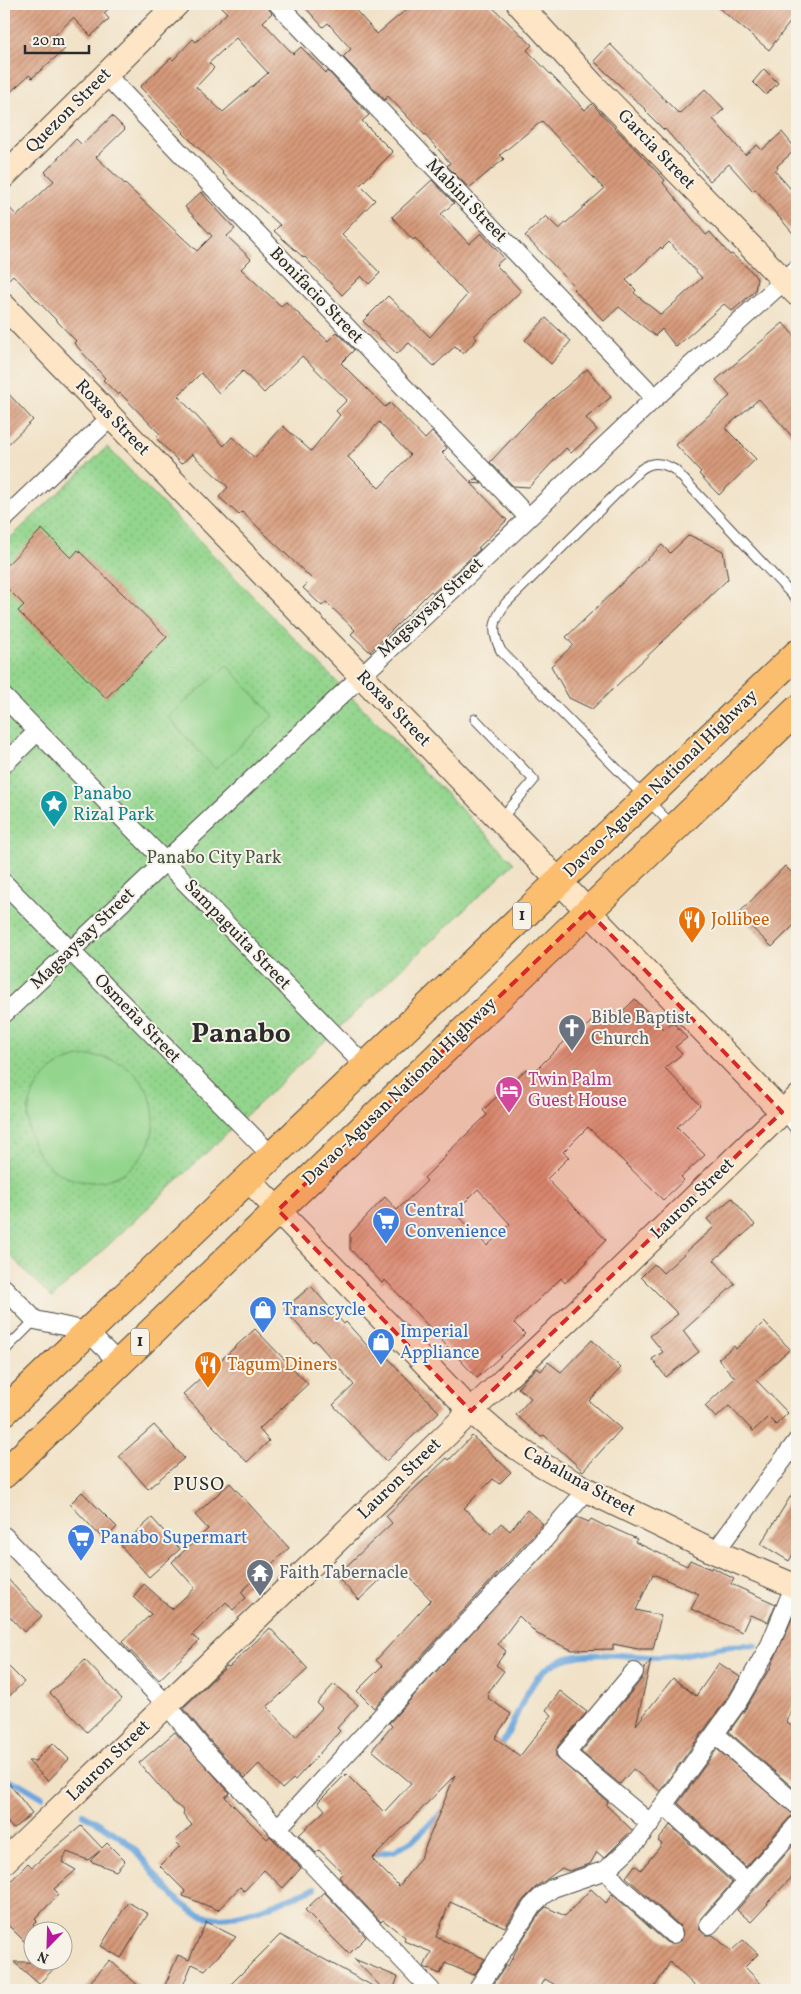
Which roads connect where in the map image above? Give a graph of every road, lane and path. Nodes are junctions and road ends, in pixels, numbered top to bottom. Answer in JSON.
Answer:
{"nodes":[{"id":1,"x":177,"y":4,"type":"edge"},
{"id":2,"x":278,"y":4,"type":"edge"},
{"id":3,"x":519,"y":4,"type":"edge"},
{"id":4,"x":105,"y":74,"type":"junction"},
{"id":5,"x":4,"y":176,"type":"edge"},
{"id":6,"x":793,"y":281,"type":"edge"},
{"id":7,"x":4,"y":306,"type":"edge"},
{"id":8,"x":655,"y":398,"type":"junction"},
{"id":9,"x":111,"y":417,"type":"junction"},
{"id":10,"x":528,"y":517,"type":"junction"},
{"id":11,"x":4,"y":519,"type":"edge"},
{"id":12,"x":797,"y":600,"type":"edge"},
{"id":13,"x":797,"y":654,"type":"edge"},
{"id":14,"x":360,"y":675,"type":"junction"},
{"id":15,"x":4,"y":697,"type":"edge"},
{"id":16,"x":797,"y":710,"type":"edge"},
{"id":17,"x":475,"y":719,"type":"dead end"},
{"id":18,"x":38,"y":732,"type":"junction"},
{"id":19,"x":4,"y":764,"type":"edge"},
{"id":20,"x":646,"y":800,"type":"junction"},
{"id":21,"x":500,"y":820,"type":"junction"},
{"id":22,"x":675,"y":828,"type":"junction"},
{"id":23,"x":164,"y":861,"type":"junction"},
{"id":24,"x":559,"y":881,"type":"junction"},
{"id":25,"x":4,"y":883,"type":"edge"},
{"id":26,"x":588,"y":911,"type":"junction"},
{"id":27,"x":70,"y":951,"type":"junction"},
{"id":28,"x":4,"y":1014,"type":"edge"},
{"id":29,"x":365,"y":1066,"type":"junction"},
{"id":30,"x":395,"y":1097,"type":"junction"},
{"id":31,"x":789,"y":1105,"type":"edge"},
{"id":32,"x":797,"y":1132,"type":"edge"},
{"id":33,"x":271,"y":1155,"type":"junction"},
{"id":34,"x":247,"y":1178,"type":"junction"},
{"id":35,"x":278,"y":1210,"type":"junction"},
{"id":36,"x":4,"y":1288,"type":"edge"},
{"id":37,"x":36,"y":1320,"type":"junction"},
{"id":38,"x":88,"y":1331,"type":"junction"},
{"id":39,"x":4,"y":1351,"type":"edge"},
{"id":40,"x":119,"y":1362,"type":"junction"},
{"id":41,"x":471,"y":1411,"type":"junction"},
{"id":42,"x":4,"y":1412,"type":"edge"},
{"id":43,"x":797,"y":1441,"type":"edge"},
{"id":44,"x":4,"y":1474,"type":"edge"},
{"id":45,"x":587,"y":1490,"type":"junction"},
{"id":46,"x":4,"y":1536,"type":"edge"},
{"id":47,"x":715,"y":1552,"type":"junction"},
{"id":48,"x":796,"y":1587,"type":"edge"},
{"id":49,"x":634,"y":1672,"type":"dead end"},
{"id":50,"x":167,"y":1704,"type":"junction"},
{"id":51,"x":715,"y":1734,"type":"junction"},
{"id":52,"x":664,"y":1805,"type":"junction"},
{"id":53,"x":797,"y":1805,"type":"edge"},
{"id":54,"x":650,"y":1824,"type":"junction"},
{"id":55,"x":797,"y":1825,"type":"edge"},
{"id":56,"x":277,"y":1829,"type":"junction"},
{"id":57,"x":4,"y":1862,"type":"edge"},
{"id":58,"x":606,"y":1870,"type":"junction"},
{"id":59,"x":747,"y":1882,"type":"junction"},
{"id":60,"x":709,"y":1924,"type":"dead end"},
{"id":61,"x":673,"y":1934,"type":"dead end"},
{"id":62,"x":431,"y":1990,"type":"edge"},
{"id":63,"x":477,"y":1990,"type":"edge"}],
"edges":[{"from":1,"to":4,"type":"street","name":"Quezon Street"},
{"from":2,"to":8,"type":"street","name":"Mabini Street"},
{"from":3,"to":6,"type":"street","name":"Garcia Street"},
{"from":4,"to":5,"type":"street","name":"Quezon Street"},
{"from":4,"to":10,"type":"street","name":"Bonifacio Street"},
{"from":6,"to":8,"type":"street","name":"Magsaysay Street"},
{"from":7,"to":9,"type":"street","name":"Roxas Street"},
{"from":8,"to":10,"type":"street","name":"Magsaysay Street"},
{"from":9,"to":11,"type":"street"},
{"from":9,"to":14,"type":"street","name":"Roxas Street"},
{"from":10,"to":14,"type":"street","name":"Magsaysay Street"},
{"from":12,"to":20,"type":"lane"},
{"from":13,"to":20,"type":"highway","name":"Davao-Agusan National Highway","number":"1"},
{"from":14,"to":21,"type":"street","name":"Roxas Street"},
{"from":14,"to":23,"type":"street","name":"Magsaysay Street"},
{"from":15,"to":18,"type":"street","name":"Sampaguita Street"},
{"from":16,"to":22,"type":"highway","name":"Davao-Agusan National Highway","number":"1"},
{"from":17,"to":21,"type":"lane"},
{"from":18,"to":19,"type":"street"},
{"from":18,"to":23,"type":"street","name":"Sampaguita Street"},
{"from":20,"to":22,"type":"lane"},
{"from":20,"to":24,"type":"highway","name":"Davao-Agusan National Highway","number":"1"},
{"from":21,"to":24,"type":"street","name":"Roxas Street"},
{"from":22,"to":26,"type":"highway","name":"Davao-Agusan National Highway","number":"1"},
{"from":23,"to":27,"type":"street","name":"Magsaysay Street"},
{"from":23,"to":29,"type":"street","name":"Sampaguita Street"},
{"from":24,"to":26,"type":"street","name":"Roxas Street"},
{"from":24,"to":29,"type":"highway","name":"Davao-Agusan National Highway","number":"1"},
{"from":25,"to":27,"type":"street","name":"Osmeña Street"},
{"from":26,"to":30,"type":"highway","name":"Davao-Agusan National Highway","number":"1"},
{"from":26,"to":31,"type":"street","name":"Roxas Street"},
{"from":27,"to":28,"type":"street","name":"Magsaysay Street"},
{"from":27,"to":33,"type":"street","name":"Osmeña Street"},
{"from":29,"to":30,"type":"highway"},
{"from":29,"to":33,"type":"highway","name":"Davao-Agusan National Highway","number":"1"},
{"from":30,"to":35,"type":"highway","name":"Davao-Agusan National Highway","number":"1"},
{"from":31,"to":32,"type":"lane"},
{"from":31,"to":41,"type":"street","name":"Lauron Street"},
{"from":33,"to":34,"type":"highway","name":"Davao-Agusan National Highway","number":"1"},
{"from":34,"to":35,"type":"street","name":"Cabaluna Street"},
{"from":34,"to":38,"type":"highway","name":"Davao-Agusan National Highway","number":"1"},
{"from":35,"to":40,"type":"highway","name":"Davao-Agusan National Highway","number":"1"},
{"from":35,"to":41,"type":"street","name":"Cabaluna Street"},
{"from":36,"to":37,"type":"street"},
{"from":37,"to":38,"type":"street"},
{"from":37,"to":39,"type":"lane"},
{"from":38,"to":40,"type":"street"},
{"from":38,"to":42,"type":"highway","name":"Davao-Agusan National Highway","number":"1"},
{"from":40,"to":44,"type":"highway","name":"Davao-Agusan National Highway","number":"1"},
{"from":41,"to":45,"type":"street","name":"Cabaluna Street"},
{"from":41,"to":50,"type":"street","name":"Lauron Street"},
{"from":43,"to":47,"type":"street"},
{"from":45,"to":47,"type":"street","name":"Cabaluna Street"},
{"from":45,"to":56,"type":"street"},
{"from":46,"to":50,"type":"street"},
{"from":47,"to":48,"type":"street","name":"Cabaluna Street"},
{"from":48,"to":51,"type":"street"},
{"from":49,"to":54,"type":"street"},
{"from":50,"to":56,"type":"street"},
{"from":50,"to":57,"type":"street","name":"Lauron Street"},
{"from":51,"to":52,"type":"street"},
{"from":51,"to":53,"type":"street"},
{"from":52,"to":54,"type":"street"},
{"from":52,"to":59,"type":"street"},
{"from":54,"to":58,"type":"street"},
{"from":55,"to":59,"type":"street"},
{"from":56,"to":62,"type":"street"},
{"from":58,"to":61,"type":"street"},
{"from":58,"to":63,"type":"street"},
{"from":59,"to":60,"type":"street"}]}
